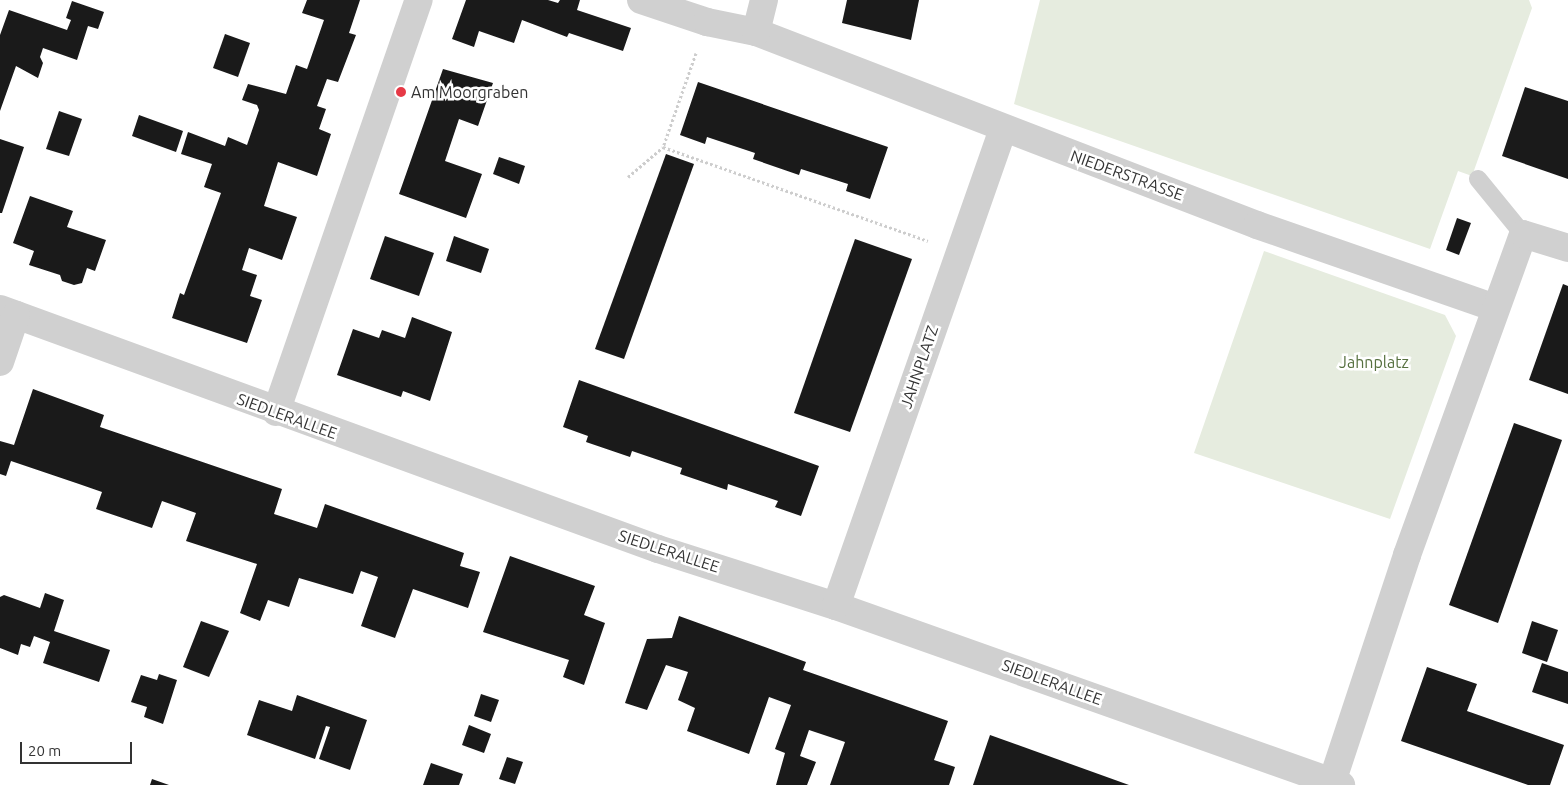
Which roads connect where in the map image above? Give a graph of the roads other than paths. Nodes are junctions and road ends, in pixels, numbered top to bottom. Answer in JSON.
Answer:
{"nodes":[{"id":1,"x":419,"y":0,"type":"edge"},
{"id":2,"x":641,"y":0,"type":"edge"},
{"id":3,"x":764,"y":0,"type":"edge"},
{"id":4,"x":756,"y":32,"type":"junction"},
{"id":5,"x":1002,"y":129,"type":"junction"},
{"id":6,"x":1478,"y":179,"type":"dead end"},
{"id":7,"x":1523,"y":234,"type":"junction"},
{"id":8,"x":1568,"y":248,"type":"edge"},
{"id":9,"x":1495,"y":308,"type":"junction"},
{"id":10,"x":8,"y":312,"type":"edge"},
{"id":11,"x":0,"y":362,"type":"edge"},
{"id":12,"x":276,"y":412,"type":"junction"},
{"id":13,"x":836,"y":606,"type":"junction"},
{"id":14,"x":1336,"y":783,"type":"edge"}],
"edges":[{"from":1,"to":12,"type":"street"},
{"from":2,"to":4,"type":"street","name":"NIEDERSTRASSE"},
{"from":3,"to":4,"type":"street"},
{"from":4,"to":5,"type":"street","name":"NIEDERSTRASSE"},
{"from":5,"to":9,"type":"street","name":"NIEDERSTRASSE"},
{"from":5,"to":13,"type":"street","name":"JAHNPLATZ"},
{"from":6,"to":7,"type":"lane"},
{"from":7,"to":8,"type":"street"},
{"from":7,"to":9,"type":"street"},
{"from":9,"to":14,"type":"street"},
{"from":10,"to":11,"type":"street"},
{"from":10,"to":12,"type":"street","name":"SIEDLERALLEE"},
{"from":12,"to":13,"type":"street","name":"SIEDLERALLEE"},
{"from":13,"to":14,"type":"street","name":"SIEDLERALLEE"}]}
